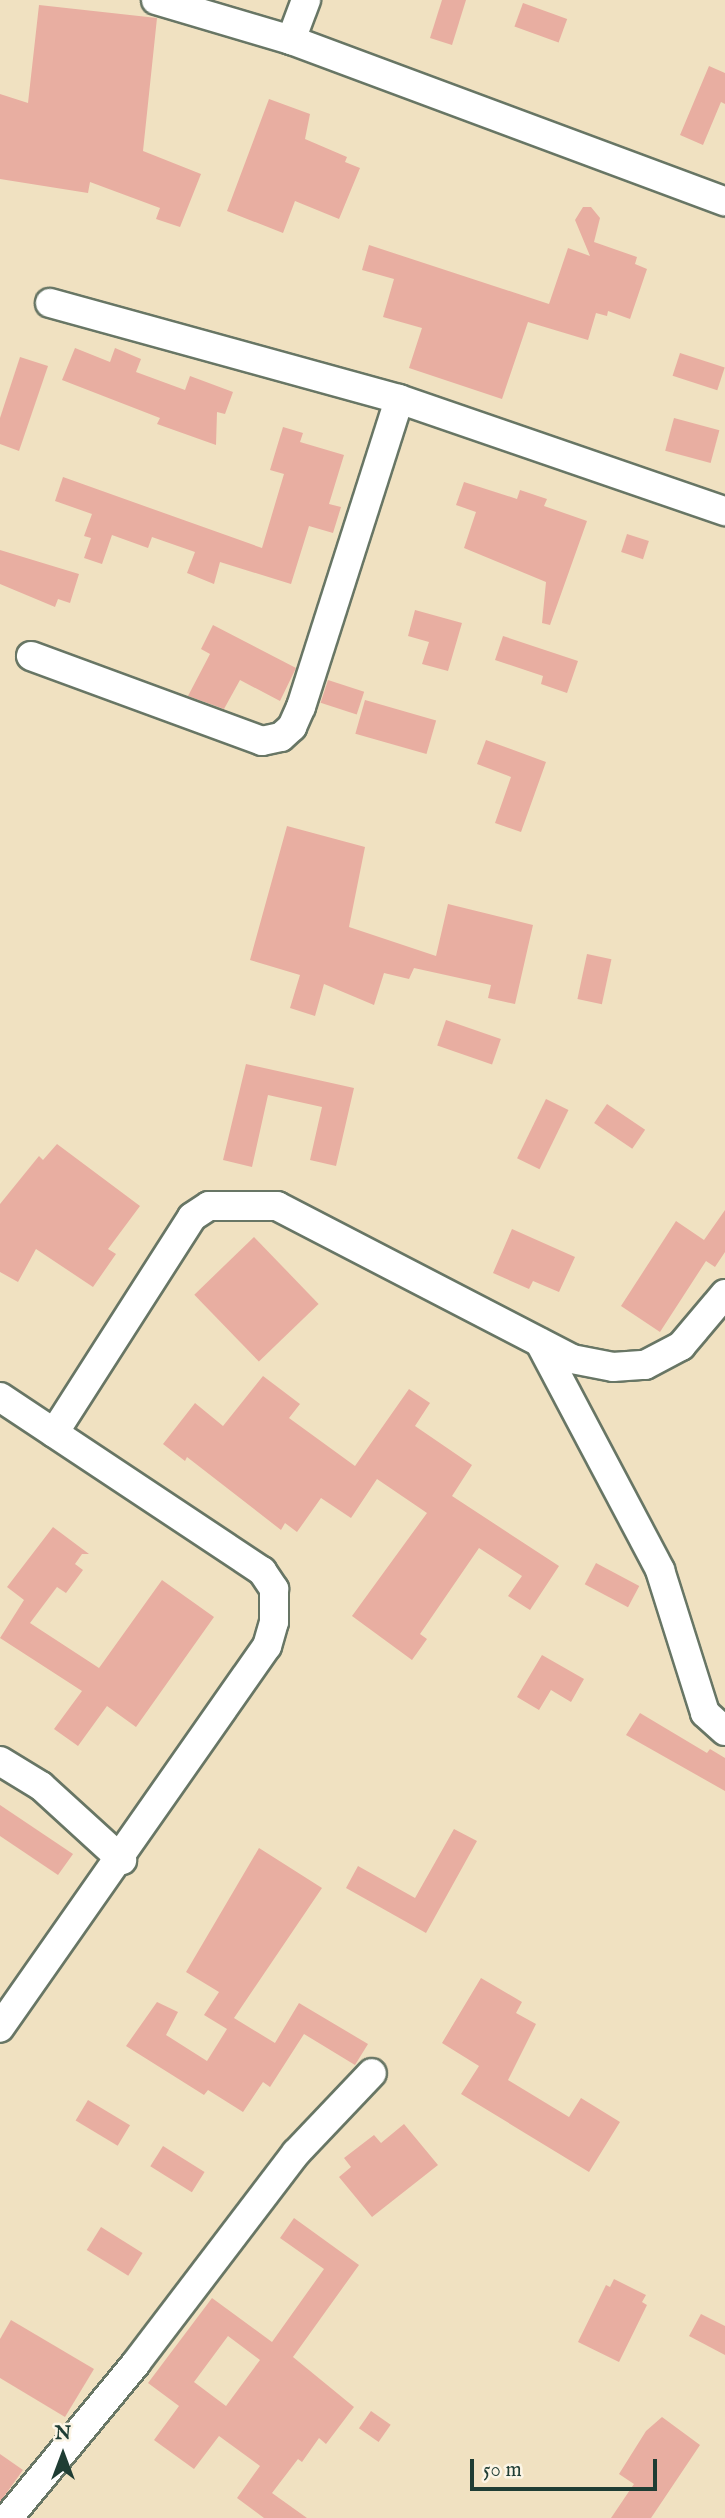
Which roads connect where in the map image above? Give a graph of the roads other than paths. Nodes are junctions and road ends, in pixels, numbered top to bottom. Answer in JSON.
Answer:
{"nodes":[{"id":1,"x":156,"y":0,"type":"edge"},
{"id":2,"x":306,"y":0,"type":"edge"},
{"id":3,"x":291,"y":40,"type":"junction"},
{"id":4,"x":725,"y":201,"type":"edge"},
{"id":5,"x":50,"y":303,"type":"dead end"},
{"id":6,"x":399,"y":399,"type":"junction"},
{"id":7,"x":725,"y":511,"type":"edge"},
{"id":8,"x":32,"y":656,"type":"dead end"},
{"id":9,"x":725,"y":1294,"type":"edge"},
{"id":10,"x":540,"y":1343,"type":"junction"},
{"id":11,"x":0,"y":1397,"type":"edge"},
{"id":12,"x":54,"y":1433,"type":"junction"},
{"id":13,"x":725,"y":1731,"type":"edge"},
{"id":14,"x":0,"y":1761,"type":"edge"},
{"id":15,"x":122,"y":1860,"type":"junction"},
{"id":16,"x":0,"y":2028,"type":"edge"},
{"id":17,"x":372,"y":2073,"type":"dead end"},
{"id":18,"x":8,"y":2518,"type":"edge"}],
"edges":[{"from":1,"to":3,"type":"street"},
{"from":2,"to":3,"type":"street"},
{"from":3,"to":4,"type":"street"},
{"from":5,"to":6,"type":"street"},
{"from":6,"to":7,"type":"street"},
{"from":6,"to":8,"type":"street"},
{"from":9,"to":10,"type":"street"},
{"from":10,"to":12,"type":"street"},
{"from":10,"to":13,"type":"street"},
{"from":11,"to":12,"type":"street"},
{"from":12,"to":15,"type":"street"},
{"from":14,"to":15,"type":"street"},
{"from":15,"to":16,"type":"street"},
{"from":17,"to":18,"type":"street"}]}
